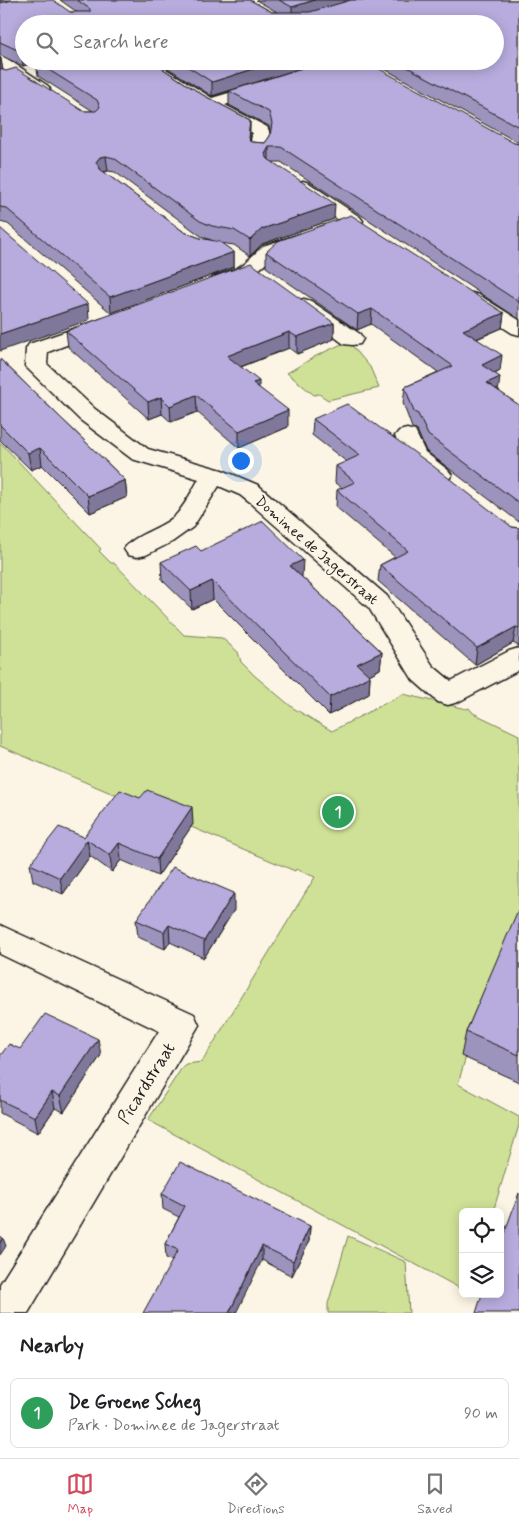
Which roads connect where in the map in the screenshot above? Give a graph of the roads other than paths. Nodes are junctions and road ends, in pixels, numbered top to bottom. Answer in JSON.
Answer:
{"nodes":[{"id":1,"x":0,"y":61,"type":"edge"},
{"id":2,"x":35,"y":70,"type":"edge"},
{"id":3,"x":156,"y":70,"type":"edge"},
{"id":4,"x":19,"y":75,"type":"junction"},
{"id":5,"x":0,"y":80,"type":"edge"},
{"id":6,"x":283,"y":81,"type":"edge"},
{"id":7,"x":59,"y":100,"type":"edge"},
{"id":8,"x":210,"y":104,"type":"junction"},
{"id":9,"x":260,"y":152,"type":"edge"},
{"id":10,"x":290,"y":178,"type":"edge"},
{"id":11,"x":207,"y":286,"type":"edge"},
{"id":12,"x":457,"y":289,"type":"edge"},
{"id":13,"x":291,"y":295,"type":"edge"},
{"id":14,"x":106,"y":317,"type":"edge"},
{"id":15,"x":519,"y":329,"type":"edge"},
{"id":16,"x":352,"y":339,"type":"dead end"},
{"id":17,"x":407,"y":436,"type":"dead end"},
{"id":18,"x":214,"y":476,"type":"junction"},
{"id":19,"x":459,"y":490,"type":"edge"},
{"id":20,"x":137,"y":549,"type":"dead end"},
{"id":21,"x":519,"y":658,"type":"edge"},
{"id":22,"x":0,"y":939,"type":"edge"},
{"id":23,"x":5,"y":1313,"type":"edge"}],
"edges":[{"from":1,"to":4,"type":"street"},
{"from":2,"to":4,"type":"street"},
{"from":3,"to":8,"type":"street"},
{"from":4,"to":5,"type":"street"},
{"from":4,"to":7,"type":"street"},
{"from":6,"to":8,"type":"street"},
{"from":8,"to":9,"type":"street"},
{"from":10,"to":11,"type":"street"},
{"from":12,"to":15,"type":"street"},
{"from":13,"to":16,"type":"street"},
{"from":14,"to":18,"type":"street","name":"Dominee de Jagerstraat"},
{"from":17,"to":19,"type":"street"},
{"from":18,"to":20,"type":"street"},
{"from":18,"to":21,"type":"street","name":"Dominee de Jagerstraat"},
{"from":22,"to":23,"type":"street","name":"Picardstraat"}]}
